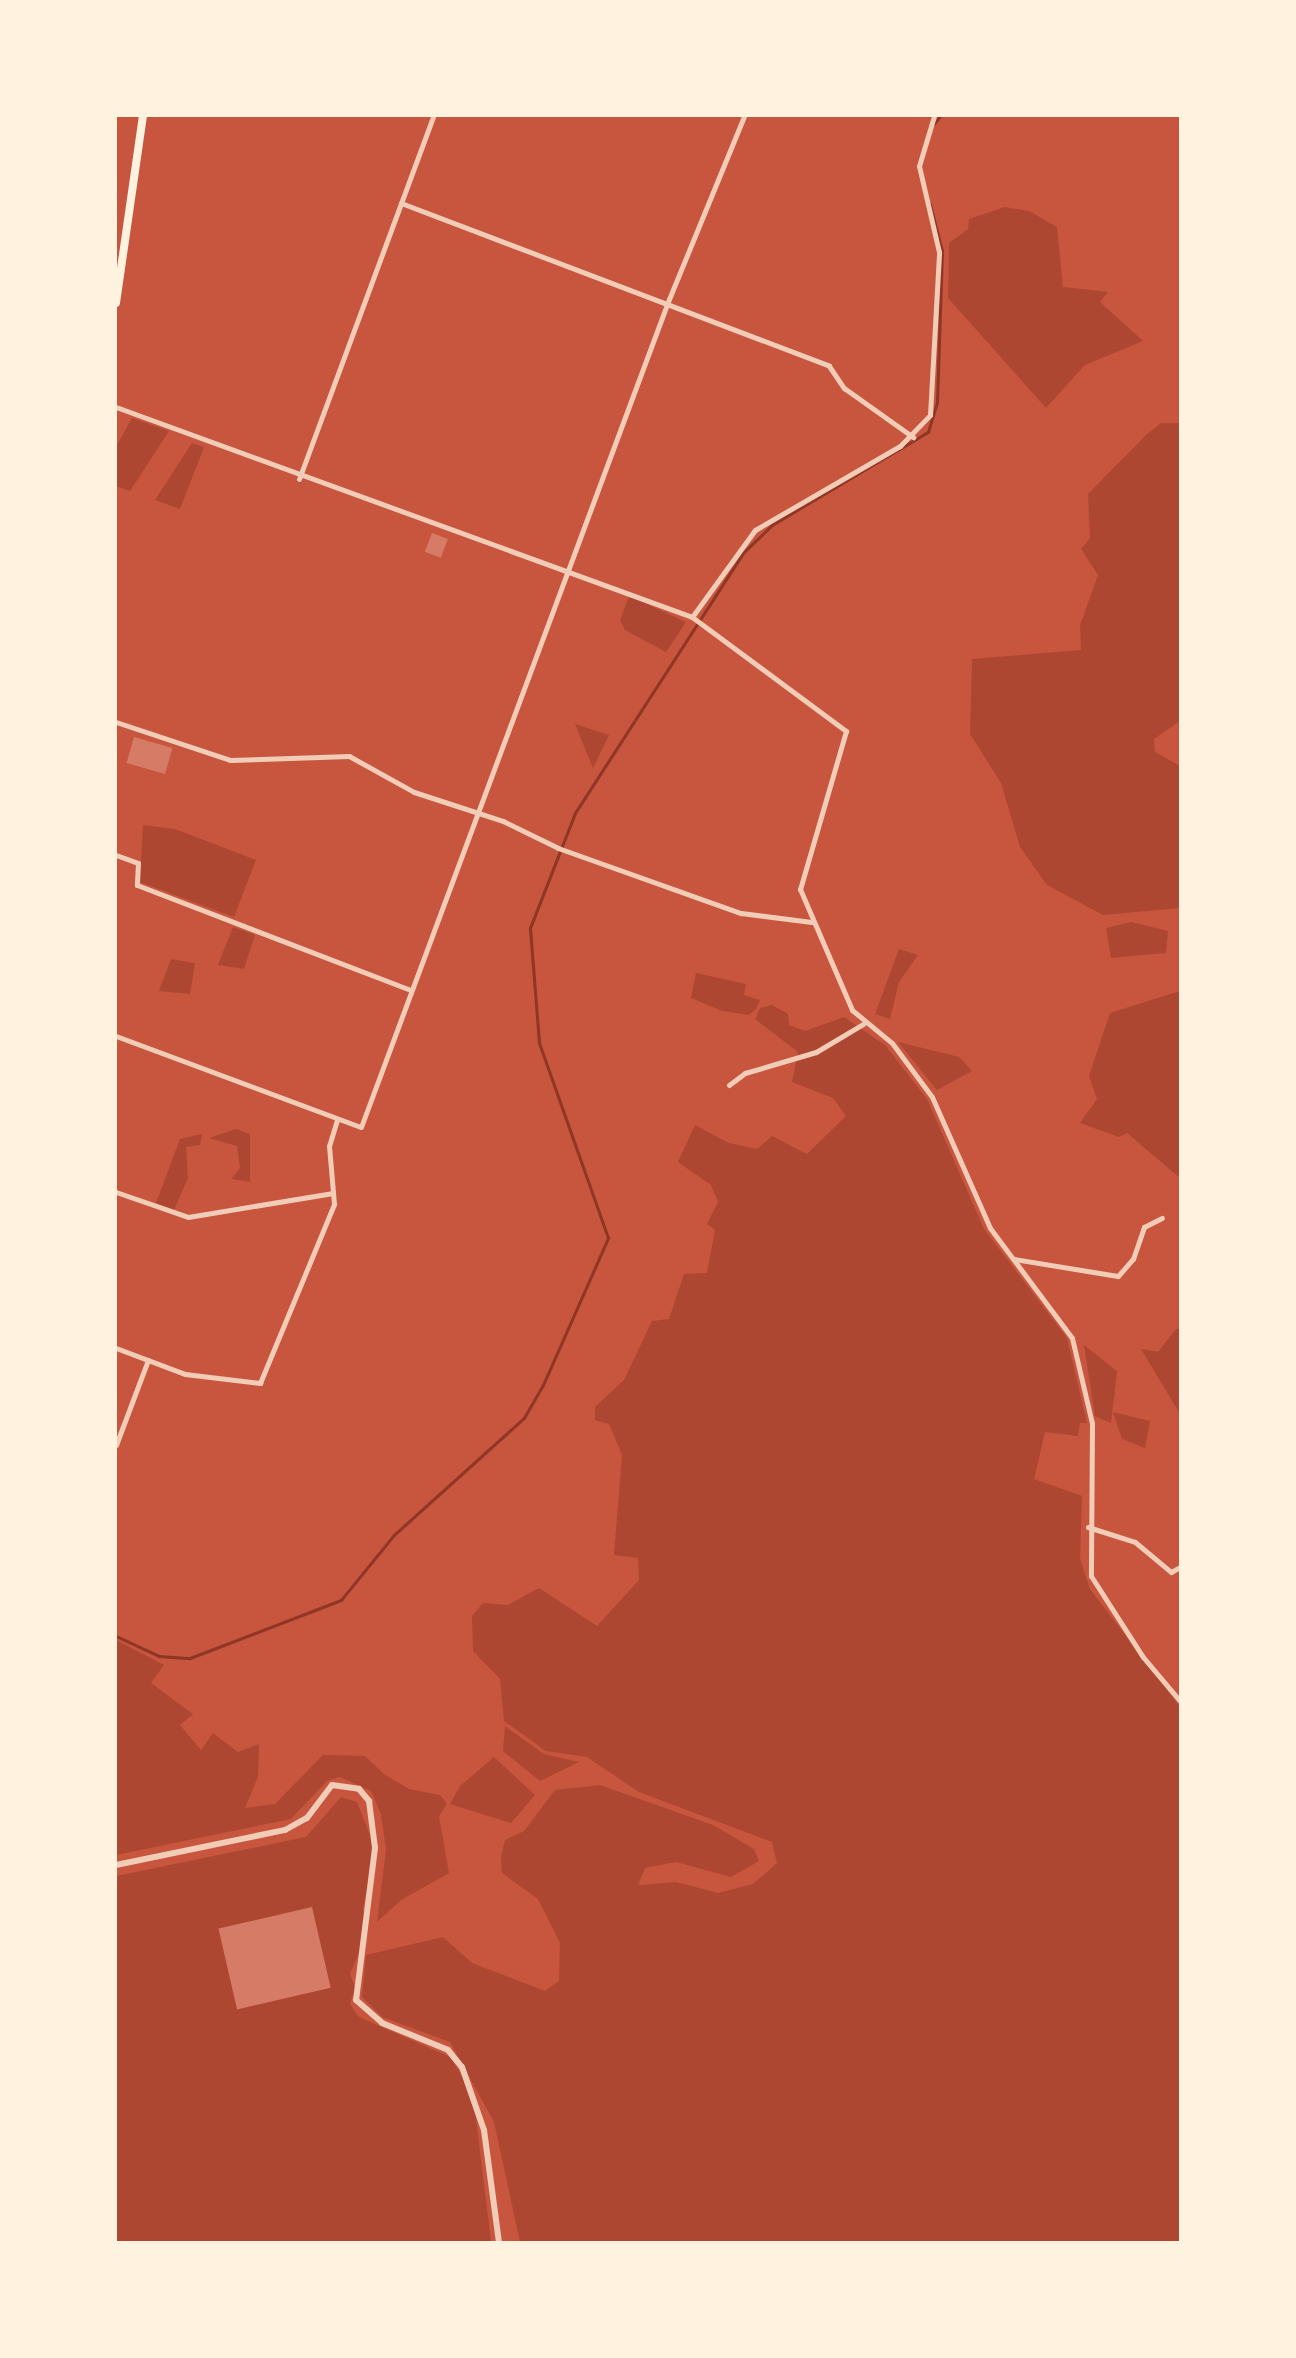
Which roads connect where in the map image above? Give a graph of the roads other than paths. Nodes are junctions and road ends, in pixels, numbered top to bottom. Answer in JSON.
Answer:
{"nodes":[{"id":1,"x":143,"y":116,"type":"edge"},
{"id":2,"x":433,"y":116,"type":"edge"},
{"id":3,"x":744,"y":116,"type":"edge"},
{"id":4,"x":934,"y":116,"type":"edge"},
{"id":5,"x":401,"y":203,"type":"junction"},
{"id":6,"x":116,"y":303,"type":"edge"},
{"id":7,"x":667,"y":304,"type":"junction"},
{"id":8,"x":116,"y":407,"type":"edge"},
{"id":9,"x":913,"y":437,"type":"junction"},
{"id":10,"x":299,"y":479,"type":"junction"},
{"id":11,"x":567,"y":576,"type":"junction"},
{"id":12,"x":696,"y":620,"type":"junction"},
{"id":13,"x":116,"y":722,"type":"edge"},
{"id":14,"x":478,"y":812,"type":"junction"},
{"id":15,"x":116,"y":855,"type":"edge"},
{"id":16,"x":811,"y":922,"type":"junction"},
{"id":17,"x":411,"y":990,"type":"junction"},
{"id":18,"x":863,"y":1024,"type":"junction"},
{"id":19,"x":116,"y":1036,"type":"edge"},
{"id":20,"x":729,"y":1085,"type":"dead end"},
{"id":21,"x":337,"y":1120,"type":"junction"},
{"id":22,"x":116,"y":1192,"type":"edge"},
{"id":23,"x":333,"y":1193,"type":"junction"},
{"id":24,"x":1162,"y":1218,"type":"dead end"},
{"id":25,"x":1014,"y":1259,"type":"junction"},
{"id":26,"x":116,"y":1348,"type":"edge"},
{"id":27,"x":148,"y":1360,"type":"junction"},
{"id":28,"x":116,"y":1445,"type":"edge"},
{"id":29,"x":1088,"y":1527,"type":"junction"},
{"id":30,"x":1181,"y":1567,"type":"edge"},
{"id":31,"x":1181,"y":1702,"type":"edge"},
{"id":32,"x":116,"y":1865,"type":"edge"},
{"id":33,"x":499,"y":2242,"type":"edge"}],
"edges":[{"from":1,"to":6,"type":"main road"},
{"from":2,"to":5,"type":"street"},
{"from":3,"to":7,"type":"street"},
{"from":4,"to":9,"type":"street"},
{"from":5,"to":7,"type":"street"},
{"from":5,"to":10,"type":"street"},
{"from":7,"to":9,"type":"street"},
{"from":7,"to":11,"type":"street"},
{"from":8,"to":10,"type":"street"},
{"from":9,"to":12,"type":"street"},
{"from":10,"to":11,"type":"street"},
{"from":11,"to":12,"type":"street"},
{"from":11,"to":14,"type":"street"},
{"from":12,"to":16,"type":"street"},
{"from":13,"to":14,"type":"street"},
{"from":14,"to":16,"type":"street"},
{"from":14,"to":17,"type":"street"},
{"from":15,"to":17,"type":"street"},
{"from":16,"to":18,"type":"street"},
{"from":17,"to":21,"type":"street"},
{"from":18,"to":20,"type":"street"},
{"from":18,"to":25,"type":"street"},
{"from":19,"to":21,"type":"street"},
{"from":21,"to":23,"type":"street"},
{"from":22,"to":23,"type":"street"},
{"from":23,"to":27,"type":"street"},
{"from":24,"to":25,"type":"street"},
{"from":25,"to":29,"type":"street"},
{"from":26,"to":27,"type":"street"},
{"from":27,"to":28,"type":"street"},
{"from":29,"to":30,"type":"street"},
{"from":29,"to":31,"type":"street"},
{"from":32,"to":33,"type":"street"}]}
